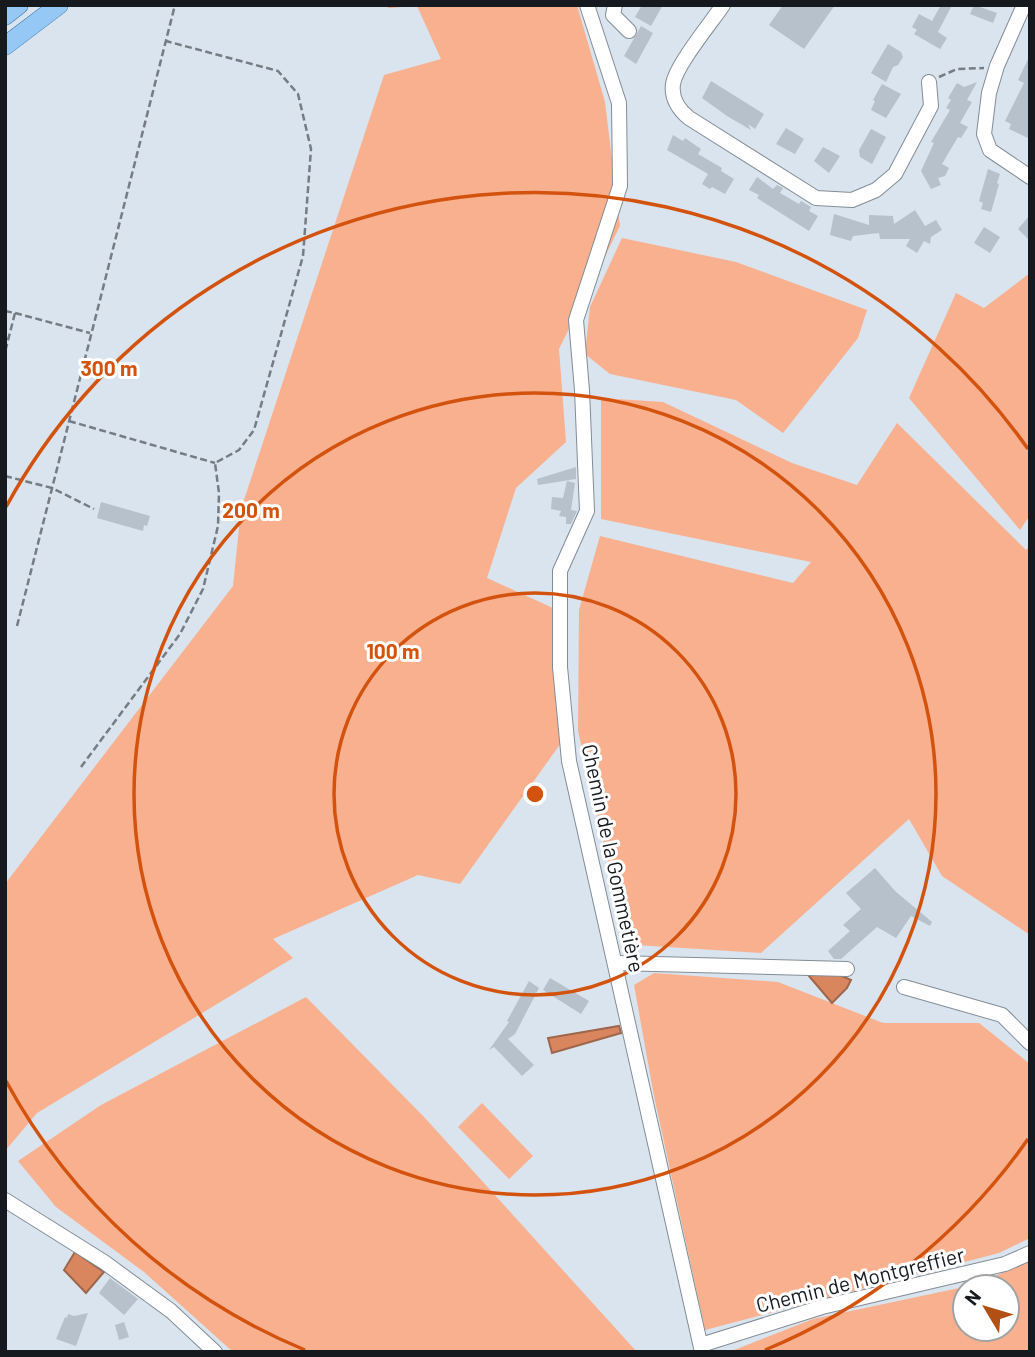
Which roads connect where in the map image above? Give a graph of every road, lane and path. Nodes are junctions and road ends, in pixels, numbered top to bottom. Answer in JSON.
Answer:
{"nodes":[{"id":1,"x":19,"y":5,"type":"edge"},
{"id":2,"x":59,"y":5,"type":"edge"},
{"id":3,"x":175,"y":5,"type":"edge"},
{"id":4,"x":587,"y":5,"type":"edge"},
{"id":5,"x":615,"y":5,"type":"edge"},
{"id":6,"x":723,"y":5,"type":"edge"},
{"id":7,"x":1024,"y":5,"type":"edge"},
{"id":8,"x":5,"y":16,"type":"edge"},
{"id":9,"x":629,"y":31,"type":"dead end"},
{"id":10,"x":166,"y":41,"type":"junction"},
{"id":11,"x":5,"y":46,"type":"edge"},
{"id":12,"x":997,"y":66,"type":"junction"},
{"id":13,"x":929,"y":82,"type":"joint"},
{"id":14,"x":1030,"y":177,"type":"edge"},
{"id":15,"x":5,"y":311,"type":"edge"},
{"id":16,"x":15,"y":313,"type":"junction"},
{"id":17,"x":91,"y":333,"type":"junction"},
{"id":18,"x":5,"y":352,"type":"edge"},
{"id":19,"x":69,"y":421,"type":"junction"},
{"id":20,"x":215,"y":463,"type":"junction"},
{"id":21,"x":5,"y":475,"type":"edge"},
{"id":22,"x":52,"y":488,"type":"junction"},
{"id":23,"x":94,"y":509,"type":"dead end"},
{"id":24,"x":17,"y":626,"type":"dead end"},
{"id":25,"x":81,"y":767,"type":"dead end"},
{"id":26,"x":615,"y":963,"type":"junction"},
{"id":27,"x":847,"y":969,"type":"dead end"},
{"id":28,"x":904,"y":986,"type":"dead end"},
{"id":29,"x":1030,"y":1044,"type":"edge"},
{"id":30,"x":5,"y":1200,"type":"edge"},
{"id":31,"x":1030,"y":1253,"type":"edge"},
{"id":32,"x":701,"y":1348,"type":"edge"},
{"id":33,"x":215,"y":1352,"type":"edge"}],
"edges":[{"from":1,"to":8,"type":"main road"},
{"from":2,"to":11,"type":"main road"},
{"from":3,"to":10,"type":"path"},
{"from":4,"to":26,"type":"street","name":"Chemin de la Gommetière"},
{"from":5,"to":9,"type":"street"},
{"from":6,"to":13,"type":"street"},
{"from":7,"to":12,"type":"street"},
{"from":10,"to":17,"type":"path"},
{"from":10,"to":20,"type":"path"},
{"from":12,"to":13,"type":"path"},
{"from":12,"to":14,"type":"street"},
{"from":15,"to":16,"type":"path"},
{"from":16,"to":17,"type":"path"},
{"from":16,"to":18,"type":"path"},
{"from":17,"to":19,"type":"path"},
{"from":19,"to":20,"type":"path"},
{"from":19,"to":22,"type":"path"},
{"from":20,"to":25,"type":"path"},
{"from":21,"to":22,"type":"path"},
{"from":22,"to":23,"type":"path"},
{"from":22,"to":24,"type":"path"},
{"from":26,"to":27,"type":"street"},
{"from":26,"to":32,"type":"street","name":"Chemin de la Gommetière"},
{"from":28,"to":29,"type":"street"},
{"from":30,"to":33,"type":"street"},
{"from":31,"to":32,"type":"street","name":"Chemin de Montgreffier"}]}
